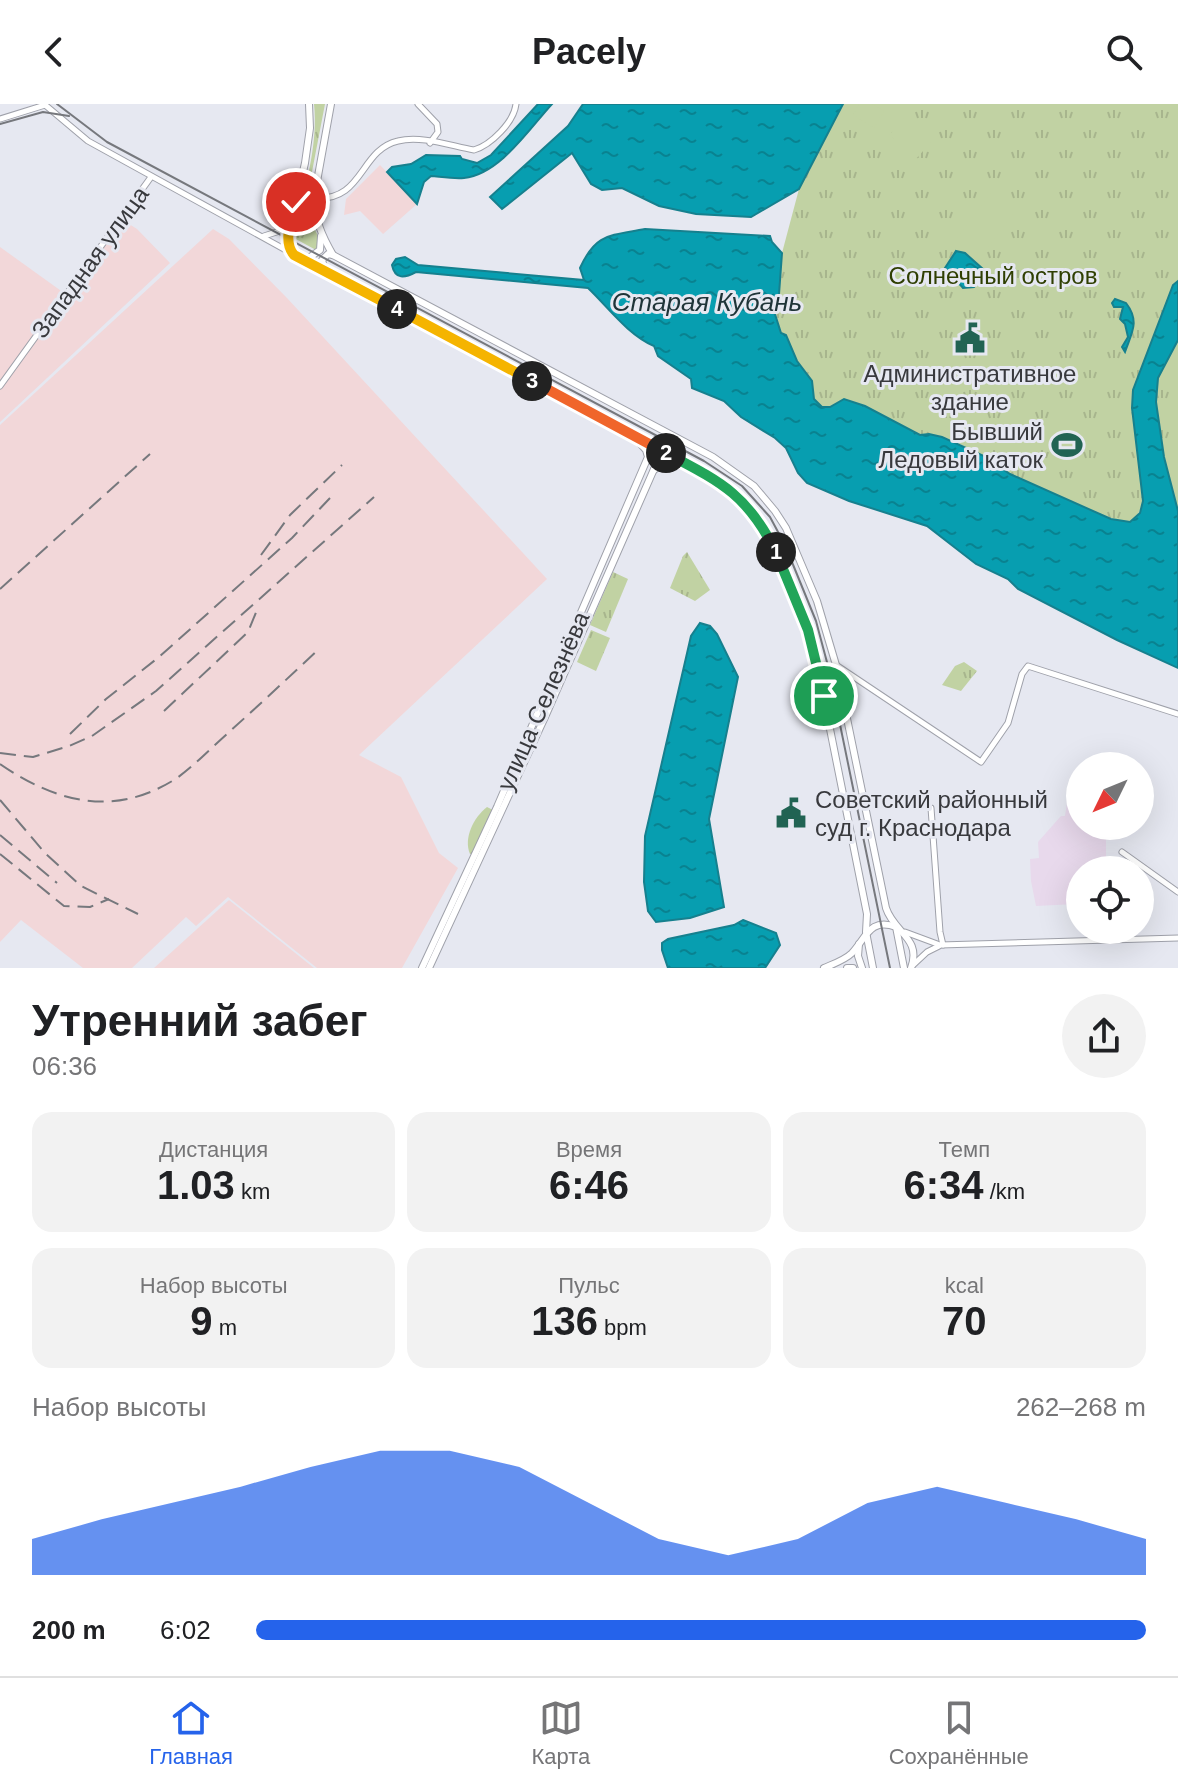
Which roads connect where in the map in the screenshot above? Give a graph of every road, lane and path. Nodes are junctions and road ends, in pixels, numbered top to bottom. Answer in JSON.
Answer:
{"nodes":[{"id":1,"x":309,"y":104,"type":"edge"},
{"id":2,"x":331,"y":104,"type":"edge"},
{"id":3,"x":418,"y":104,"type":"edge"},
{"id":4,"x":516,"y":104,"type":"edge"},
{"id":5,"x":45,"y":105,"type":"edge"},
{"id":6,"x":0,"y":119,"type":"edge"},
{"id":7,"x":430,"y":143,"type":"junction"},
{"id":8,"x":151,"y":177,"type":"junction"},
{"id":9,"x":314,"y":198,"type":"junction"},
{"id":10,"x":294,"y":211,"type":"junction"},
{"id":11,"x":315,"y":213,"type":"junction"},
{"id":12,"x":289,"y":228,"type":"junction"},
{"id":13,"x":321,"y":232,"type":"junction"},
{"id":14,"x":263,"y":236,"type":"junction"},
{"id":15,"x":294,"y":255,"type":"junction"},
{"id":16,"x":333,"y":255,"type":"junction"},
{"id":17,"x":305,"y":261,"type":"junction"},
{"id":18,"x":325,"y":271,"type":"junction"},
{"id":19,"x":0,"y":386,"type":"edge"},
{"id":20,"x":632,"y":435,"type":"junction"},
{"id":21,"x":669,"y":435,"type":"junction"},
{"id":22,"x":662,"y":451,"type":"junction"},
{"id":23,"x":684,"y":462,"type":"junction"},
{"id":24,"x":652,"y":472,"type":"junction"},
{"id":25,"x":827,"y":667,"type":"junction"},
{"id":26,"x":1178,"y":714,"type":"edge"},
{"id":27,"x":931,"y":808,"type":"dead end"},
{"id":28,"x":1122,"y":852,"type":"dead end"},
{"id":29,"x":1178,"y":892,"type":"edge"},
{"id":30,"x":896,"y":927,"type":"junction"},
{"id":31,"x":866,"y":932,"type":"junction"},
{"id":32,"x":905,"y":932,"type":"junction"},
{"id":33,"x":1178,"y":938,"type":"edge"},
{"id":34,"x":861,"y":939,"type":"junction"},
{"id":35,"x":942,"y":945,"type":"junction"},
{"id":36,"x":912,"y":967,"type":"edge"},
{"id":37,"x":427,"y":968,"type":"edge"},
{"id":38,"x":824,"y":968,"type":"edge"},
{"id":39,"x":862,"y":968,"type":"edge"},
{"id":40,"x":873,"y":968,"type":"edge"},
{"id":41,"x":904,"y":968,"type":"edge"}],
"edges":[{"from":1,"to":10,"type":"main road"},
{"from":2,"to":9,"type":"main road"},
{"from":3,"to":7,"type":"street"},
{"from":4,"to":7,"type":"street"},
{"from":5,"to":6,"type":"street"},
{"from":5,"to":8,"type":"street"},
{"from":7,"to":9,"type":"street"},
{"from":8,"to":14,"type":"street"},
{"from":8,"to":19,"type":"street","name":"Западная улица"},
{"from":9,"to":11,"type":"main road"},
{"from":10,"to":11,"type":"main road"},
{"from":10,"to":12,"type":"main road"},
{"from":11,"to":13,"type":"main road"},
{"from":12,"to":14,"type":"street"},
{"from":12,"to":15,"type":"main road"},
{"from":13,"to":16,"type":"main road"},
{"from":13,"to":17,"type":"main road"},
{"from":14,"to":15,"type":"street"},
{"from":15,"to":17,"type":"main road"},
{"from":16,"to":18,"type":"main road"},
{"from":16,"to":21,"type":"main road"},
{"from":17,"to":18,"type":"main road"},
{"from":18,"to":20,"type":"main road"},
{"from":20,"to":22,"type":"main road"},
{"from":20,"to":37,"type":"main road","name":"улица Селезнёва"},
{"from":21,"to":22,"type":"main road","name":"улица Селезнёва"},
{"from":21,"to":25,"type":"main road"},
{"from":22,"to":23,"type":"main road"},
{"from":22,"to":24,"type":"main road","name":"улица Селезнёва"},
{"from":23,"to":24,"type":"main road"},
{"from":23,"to":25,"type":"main road"},
{"from":24,"to":37,"type":"main road","name":"улица Селезнёва"},
{"from":25,"to":26,"type":"street"},
{"from":25,"to":30,"type":"main road"},
{"from":25,"to":31,"type":"main road"},
{"from":27,"to":35,"type":"street"},
{"from":28,"to":29,"type":"street"},
{"from":30,"to":31,"type":"main road"},
{"from":30,"to":32,"type":"main road"},
{"from":30,"to":41,"type":"main road"},
{"from":31,"to":34,"type":"main road"},
{"from":31,"to":40,"type":"main road"},
{"from":32,"to":35,"type":"street"},
{"from":32,"to":36,"type":"main road"},
{"from":33,"to":35,"type":"street"},
{"from":34,"to":38,"type":"main road"},
{"from":34,"to":39,"type":"main road"},
{"from":35,"to":36,"type":"street"}]}
